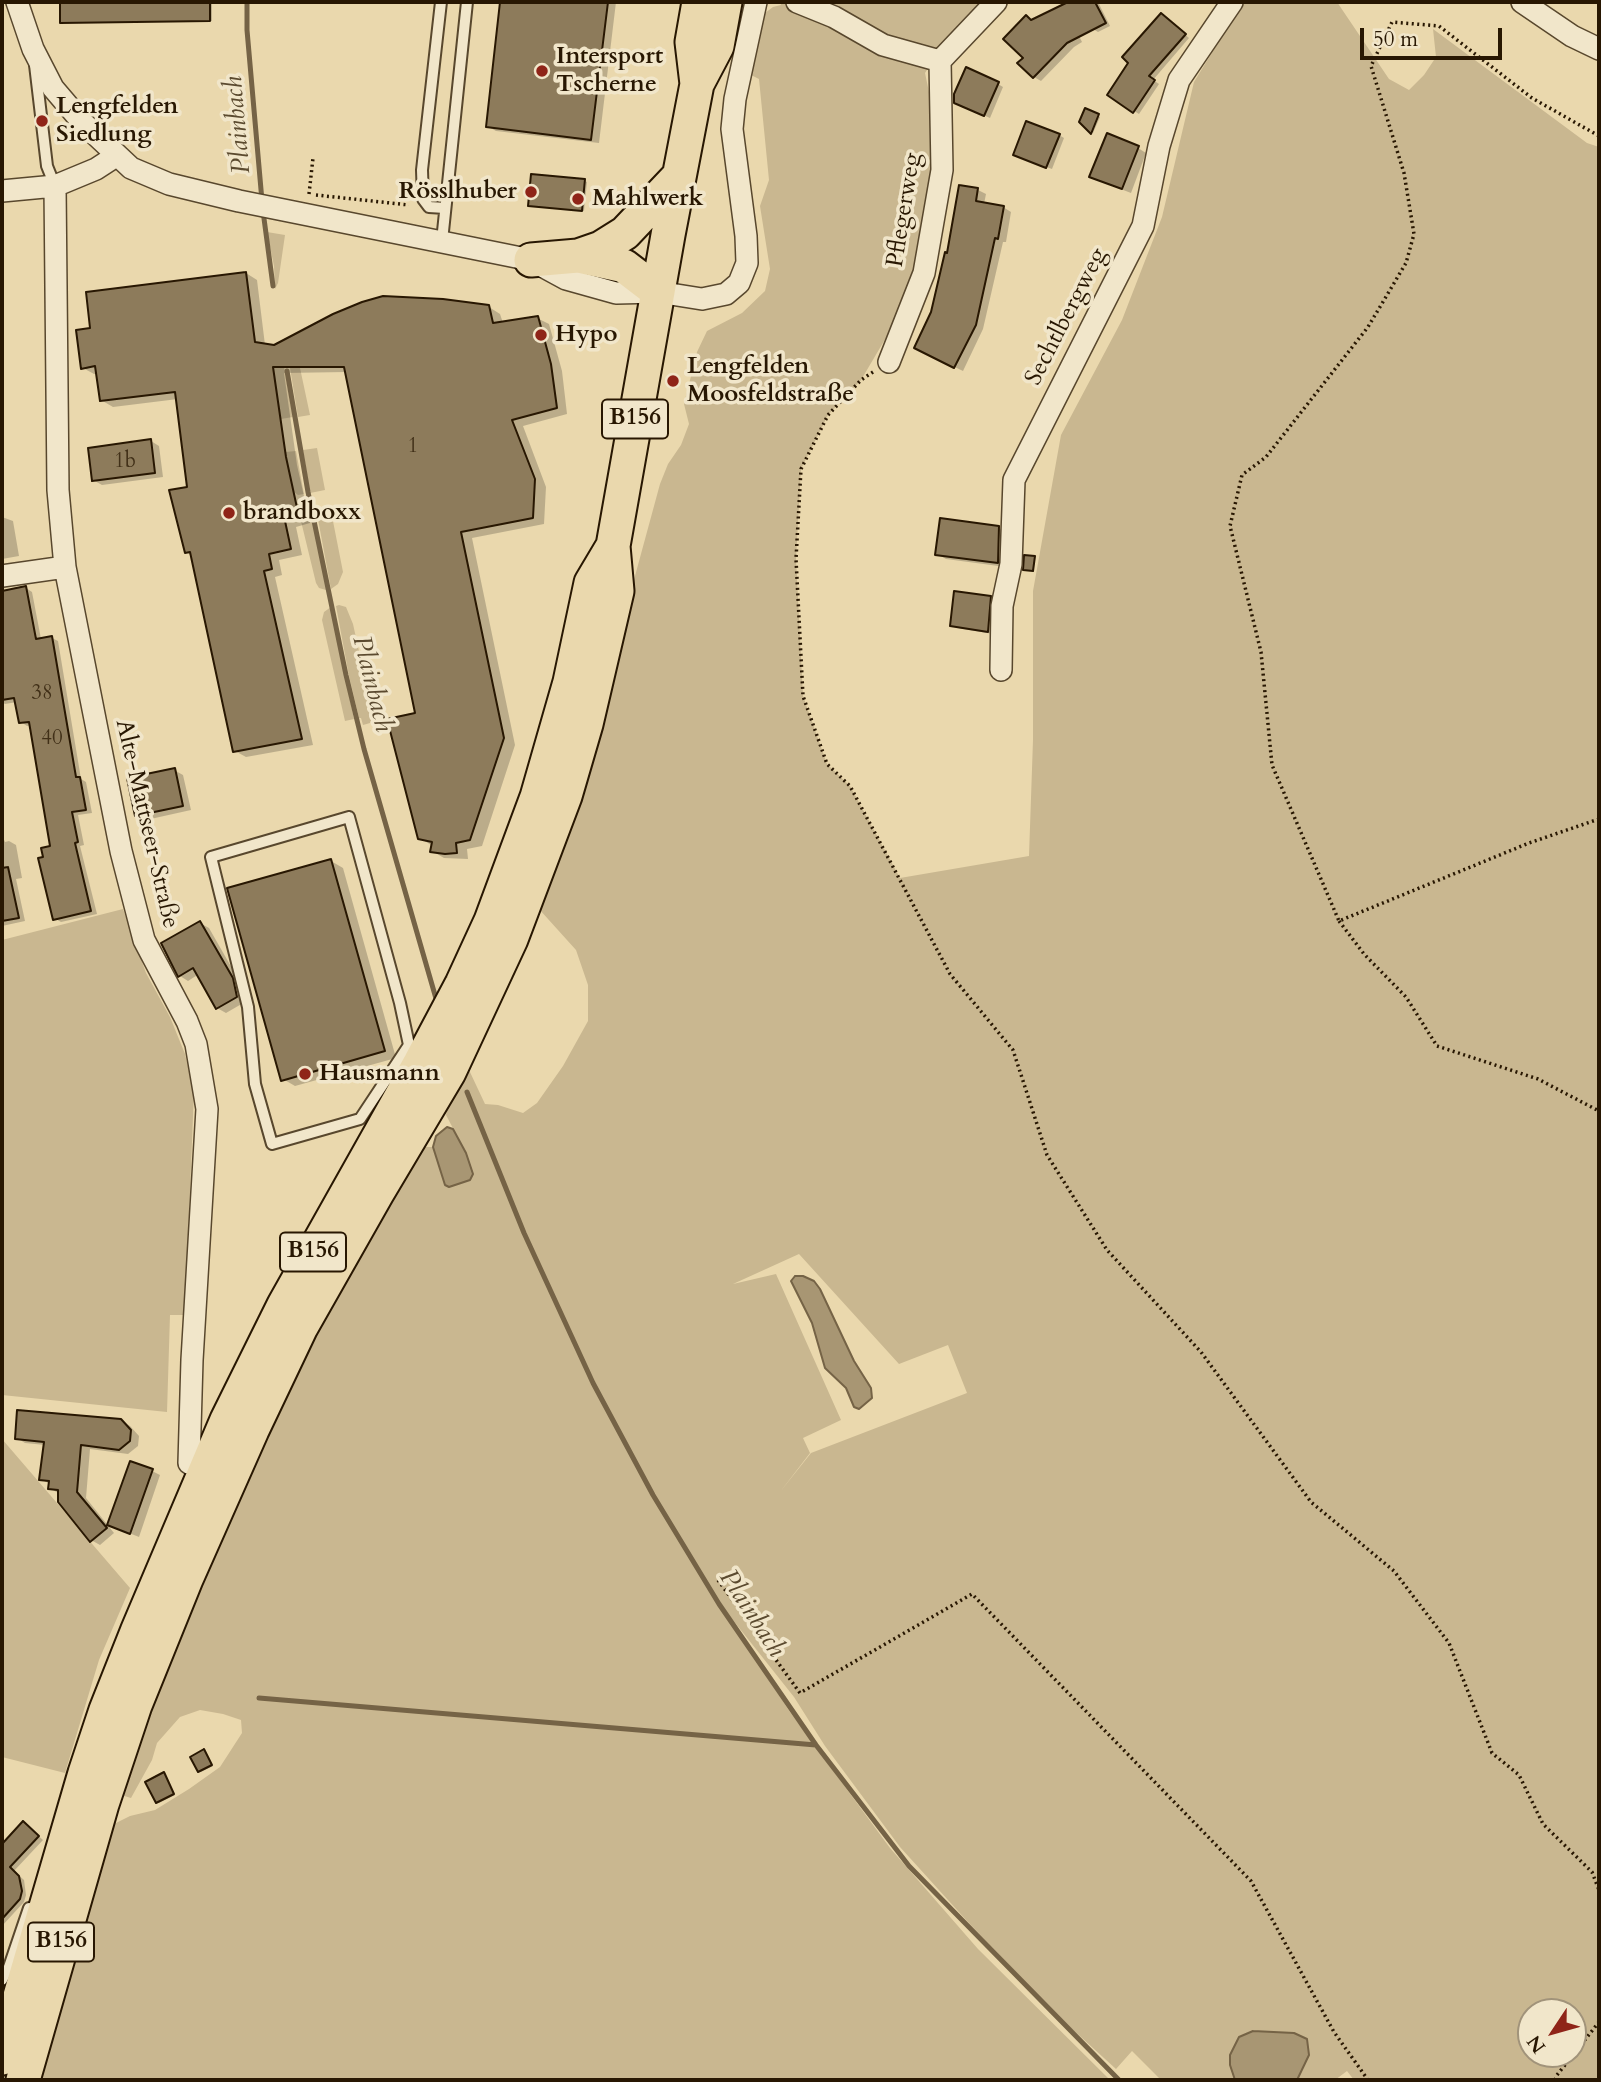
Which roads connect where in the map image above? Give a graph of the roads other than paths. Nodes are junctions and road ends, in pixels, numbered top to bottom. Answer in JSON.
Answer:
{"nodes":[{"id":1,"x":17,"y":2,"type":"edge"},
{"id":2,"x":441,"y":2,"type":"edge"},
{"id":3,"x":467,"y":2,"type":"edge"},
{"id":4,"x":699,"y":2,"type":"edge"},
{"id":5,"x":725,"y":2,"type":"edge"},
{"id":6,"x":756,"y":2,"type":"edge"},
{"id":7,"x":797,"y":2,"type":"edge"},
{"id":8,"x":996,"y":2,"type":"edge"},
{"id":9,"x":1232,"y":2,"type":"edge"},
{"id":10,"x":1522,"y":2,"type":"edge"},
{"id":11,"x":33,"y":49,"type":"junction"},
{"id":12,"x":1599,"y":49,"type":"edge"},
{"id":13,"x":940,"y":61,"type":"junction"},
{"id":14,"x":697,"y":84,"type":"junction"},
{"id":15,"x":116,"y":156,"type":"junction"},
{"id":16,"x":679,"y":176,"type":"junction"},
{"id":17,"x":55,"y":186,"type":"junction"},
{"id":18,"x":2,"y":191,"type":"edge"},
{"id":19,"x":445,"y":208,"type":"junction"},
{"id":20,"x":442,"y":241,"type":"junction"},
{"id":21,"x":578,"y":256,"type":"junction"},
{"id":22,"x":531,"y":260,"type":"junction"},
{"id":23,"x":658,"y":292,"type":"junction"},
{"id":24,"x":889,"y":362,"type":"road end"},
{"id":25,"x":613,"y":546,"type":"junction"},
{"id":26,"x":65,"y":567,"type":"junction"},
{"id":27,"x":2,"y":576,"type":"edge"},
{"id":28,"x":1001,"y":670,"type":"dead end"},
{"id":29,"x":255,"y":1084,"type":"joint"},
{"id":30,"x":189,"y":1463,"type":"dead end"},
{"id":31,"x":34,"y":1892,"type":"dead end"},
{"id":32,"x":8,"y":1998,"type":"edge"},
{"id":33,"x":2,"y":2058,"type":"edge"},
{"id":34,"x":23,"y":2080,"type":"edge"}],
"edges":[{"from":1,"to":11,"type":"street"},
{"from":2,"to":19,"type":"lane"},
{"from":3,"to":19,"type":"lane"},
{"from":4,"to":14,"type":"main road","number":"B156"},
{"from":5,"to":14,"type":"main road","number":"B156"},
{"from":6,"to":23,"type":"street"},
{"from":7,"to":13,"type":"street"},
{"from":8,"to":13,"type":"street"},
{"from":9,"to":28,"type":"street","name":"Sechtlbergweg"},
{"from":10,"to":12,"type":"street"},
{"from":11,"to":15,"type":"street"},
{"from":11,"to":17,"type":"lane"},
{"from":13,"to":24,"type":"street","name":"Pflegerweg"},
{"from":14,"to":16,"type":"main road","number":"B156"},
{"from":15,"to":17,"type":"street"},
{"from":15,"to":20,"type":"street"},
{"from":16,"to":21,"type":"main road"},
{"from":16,"to":23,"type":"main road","number":"B156"},
{"from":17,"to":18,"type":"street"},
{"from":17,"to":26,"type":"street","name":"Alte-Mattseer-Straße"},
{"from":19,"to":20,"type":"lane"},
{"from":20,"to":22,"type":"street"},
{"from":21,"to":22,"type":"main road"},
{"from":21,"to":23,"type":"main road"},
{"from":22,"to":23,"type":"street"},
{"from":23,"to":25,"type":"main road","number":"B156"},
{"from":25,"to":32,"type":"main road","number":"B156"},
{"from":25,"to":34,"type":"main road","number":"B156"},
{"from":26,"to":27,"type":"street"},
{"from":26,"to":30,"type":"street","name":"Alte-Mattseer-Straße"},
{"from":29,"to":29,"type":"lane"},
{"from":31,"to":32,"type":"lane"},
{"from":32,"to":33,"type":"main road","number":"B156"}]}
